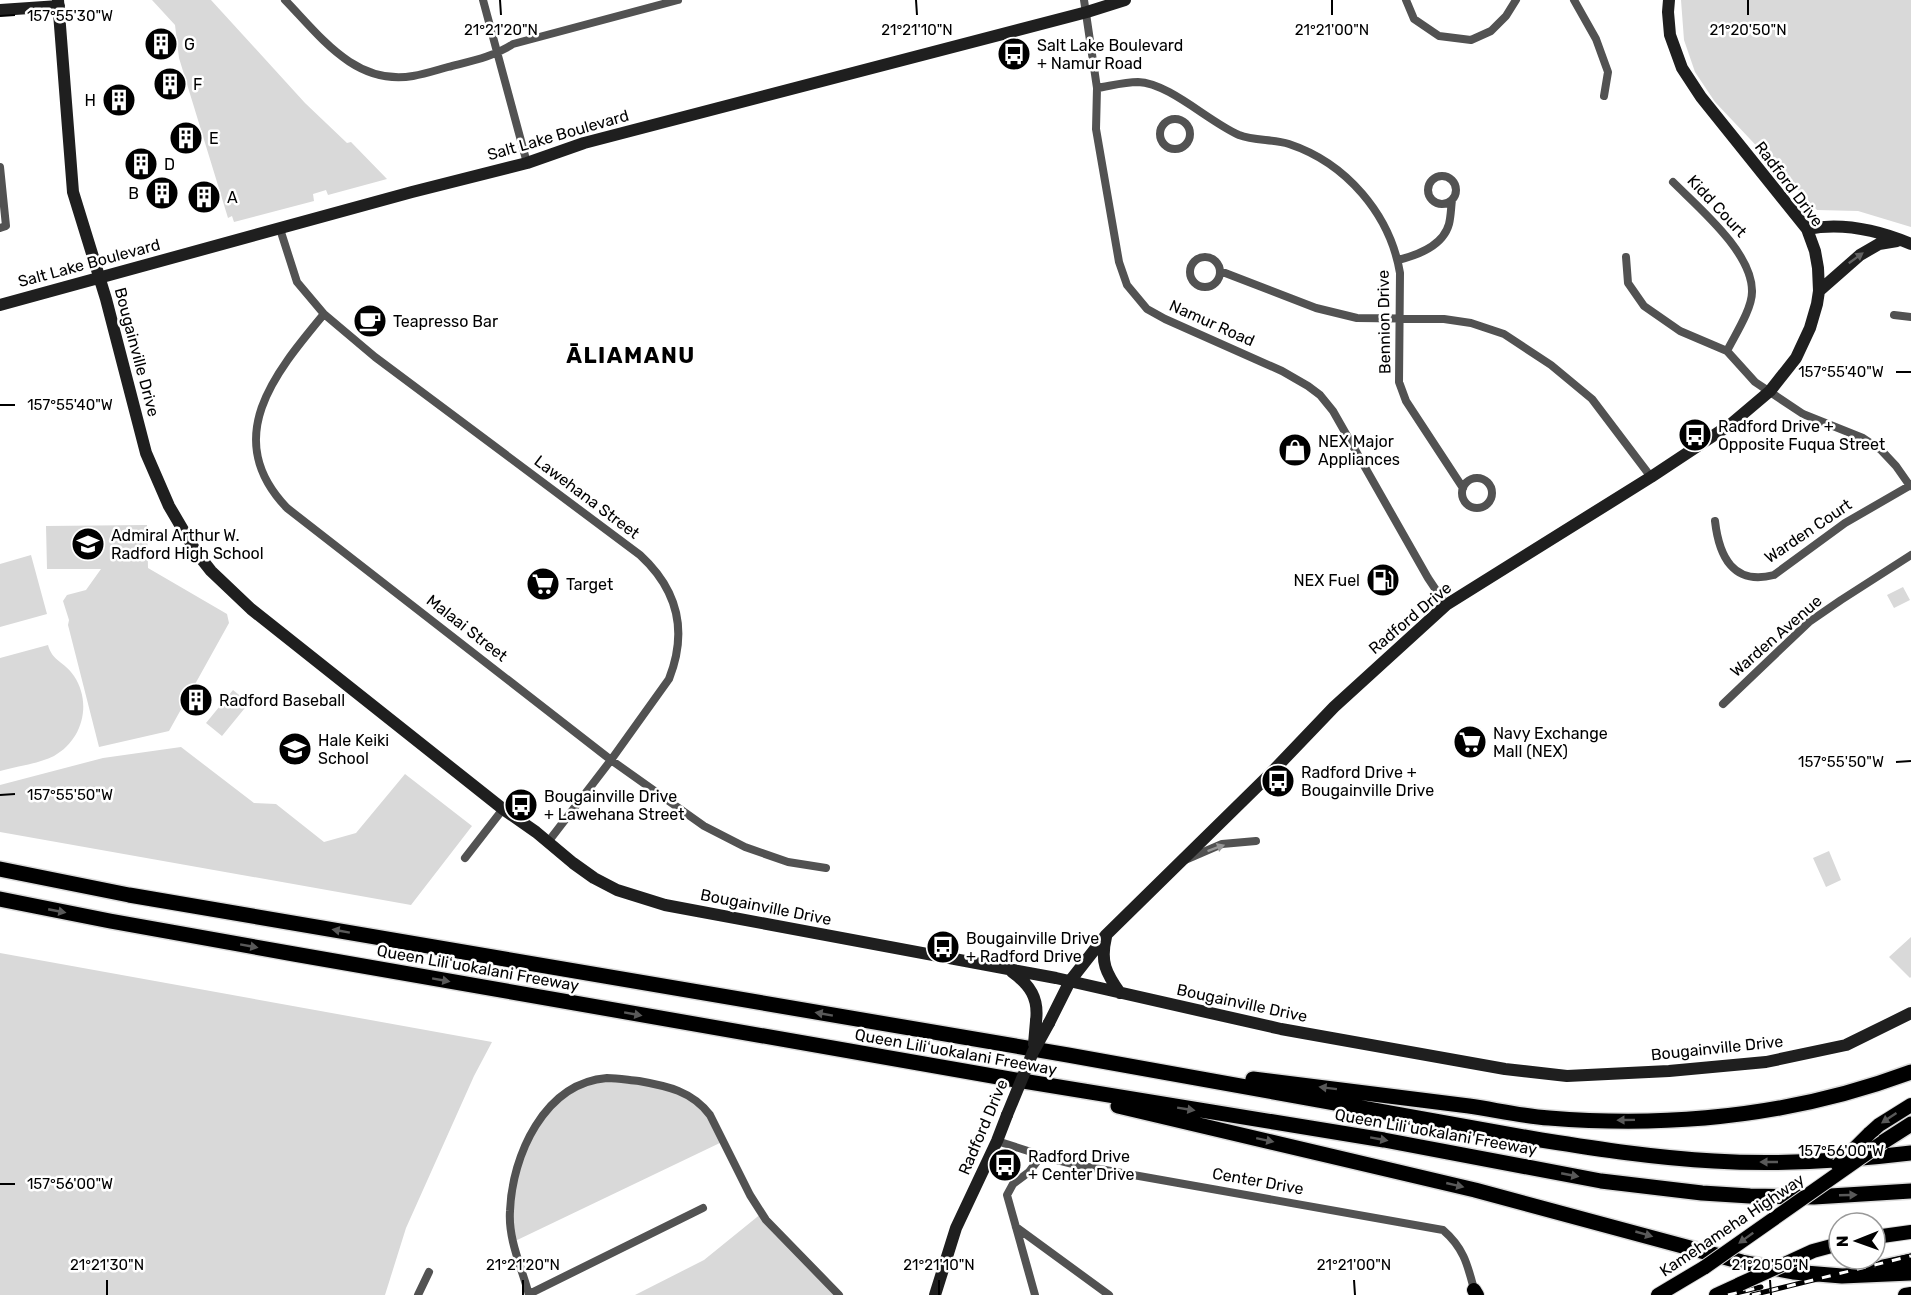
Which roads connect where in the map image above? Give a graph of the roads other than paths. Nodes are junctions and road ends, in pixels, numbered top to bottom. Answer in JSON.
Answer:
{"nodes":[{"id":1,"x":285,"y":0,"type":"edge"},
{"id":2,"x":483,"y":0,"type":"edge"},
{"id":3,"x":678,"y":0,"type":"edge"},
{"id":4,"x":1125,"y":0,"type":"edge"},
{"id":5,"x":1406,"y":0,"type":"edge"},
{"id":6,"x":1516,"y":0,"type":"edge"},
{"id":7,"x":1574,"y":0,"type":"edge"},
{"id":8,"x":1669,"y":0,"type":"edge"},
{"id":9,"x":58,"y":3,"type":"edge"},
{"id":10,"x":1086,"y":6,"type":"edge"},
{"id":11,"x":0,"y":10,"type":"edge"},
{"id":12,"x":499,"y":53,"type":"junction"},
{"id":13,"x":1096,"y":88,"type":"junction"},
{"id":14,"x":1604,"y":96,"type":"dead end"},
{"id":15,"x":1191,"y":107,"type":"junction"},
{"id":16,"x":1183,"y":121,"type":"dead end"},
{"id":17,"x":527,"y":163,"type":"junction"},
{"id":18,"x":0,"y":167,"type":"edge"},
{"id":19,"x":1673,"y":182,"type":"dead end"},
{"id":20,"x":1452,"y":200,"type":"dead end"},
{"id":21,"x":3,"y":227,"type":"edge"},
{"id":22,"x":1807,"y":229,"type":"junction"},
{"id":23,"x":280,"y":230,"type":"junction"},
{"id":24,"x":1906,"y":242,"type":"edge"},
{"id":25,"x":1626,"y":257,"type":"dead end"},
{"id":26,"x":1398,"y":260,"type":"junction"},
{"id":27,"x":1220,"y":271,"type":"dead end"},
{"id":28,"x":99,"y":277,"type":"junction"},
{"id":29,"x":1819,"y":291,"type":"junction"},
{"id":30,"x":0,"y":305,"type":"edge"},
{"id":31,"x":324,"y":314,"type":"junction"},
{"id":32,"x":1894,"y":315,"type":"dead end"},
{"id":33,"x":1911,"y":317,"type":"edge"},
{"id":34,"x":1400,"y":320,"type":"junction"},
{"id":35,"x":1727,"y":351,"type":"junction"},
{"id":36,"x":1770,"y":391,"type":"junction"},
{"id":37,"x":1651,"y":477,"type":"junction"},
{"id":38,"x":1910,"y":485,"type":"edge"},
{"id":39,"x":1462,"y":488,"type":"dead end"},
{"id":40,"x":1715,"y":521,"type":"dead end"},
{"id":41,"x":1911,"y":555,"type":"edge"},
{"id":42,"x":1446,"y":604,"type":"junction"},
{"id":43,"x":1723,"y":704,"type":"dead end"},
{"id":44,"x":611,"y":759,"type":"junction"},
{"id":45,"x":503,"y":809,"type":"junction"},
{"id":46,"x":1256,"y":841,"type":"dead end"},
{"id":47,"x":548,"y":842,"type":"junction"},
{"id":48,"x":465,"y":858,"type":"dead end"},
{"id":49,"x":1179,"y":863,"type":"junction"},
{"id":50,"x":826,"y":868,"type":"dead end"},
{"id":51,"x":0,"y":869,"type":"edge"},
{"id":52,"x":0,"y":899,"type":"edge"},
{"id":53,"x":1106,"y":935,"type":"junction"},
{"id":54,"x":1008,"y":970,"type":"junction"},
{"id":55,"x":1070,"y":981,"type":"junction"},
{"id":56,"x":1120,"y":993,"type":"junction"},
{"id":57,"x":1911,"y":1013,"type":"edge"},
{"id":58,"x":1042,"y":1022,"type":"junction"},
{"id":59,"x":1068,"y":1055,"type":"junction"},
{"id":60,"x":1911,"y":1064,"type":"edge"},
{"id":61,"x":1911,"y":1072,"type":"edge"},
{"id":62,"x":1004,"y":1078,"type":"junction"},
{"id":63,"x":1911,"y":1105,"type":"edge"},
{"id":64,"x":1685,"y":1119,"type":"junction"},
{"id":65,"x":1905,"y":1125,"type":"edge"},
{"id":66,"x":997,"y":1141,"type":"junction"},
{"id":67,"x":1883,"y":1142,"type":"joint"},
{"id":68,"x":1911,"y":1153,"type":"edge"},
{"id":69,"x":1041,"y":1156,"type":"junction"},
{"id":70,"x":1814,"y":1189,"type":"junction"},
{"id":71,"x":1911,"y":1191,"type":"edge"},
{"id":72,"x":703,"y":1208,"type":"dead end"},
{"id":73,"x":1016,"y":1227,"type":"junction"},
{"id":74,"x":1911,"y":1232,"type":"edge"},
{"id":75,"x":1887,"y":1235,"type":"edge"},
{"id":76,"x":1827,"y":1247,"type":"edge"},
{"id":77,"x":1911,"y":1261,"type":"edge"},
{"id":78,"x":429,"y":1272,"type":"dead end"},
{"id":79,"x":1793,"y":1272,"type":"junction"},
{"id":80,"x":1911,"y":1273,"type":"edge"},
{"id":81,"x":529,"y":1294,"type":"edge"},
{"id":82,"x":1475,"y":1294,"type":"edge"},
{"id":83,"x":1911,"y":1294,"type":"edge"},
{"id":84,"x":418,"y":1295,"type":"edge"},
{"id":85,"x":839,"y":1295,"type":"edge"},
{"id":86,"x":935,"y":1295,"type":"edge"},
{"id":87,"x":1035,"y":1295,"type":"edge"},
{"id":88,"x":1109,"y":1295,"type":"edge"},
{"id":89,"x":1658,"y":1295,"type":"edge"},
{"id":90,"x":1716,"y":1295,"type":"edge"},
{"id":91,"x":1905,"y":1295,"type":"edge"}],
"edges":[{"from":1,"to":12,"type":"street"},
{"from":2,"to":12,"type":"street"},
{"from":3,"to":12,"type":"street"},
{"from":4,"to":10,"type":"street","name":"Salt Lake Boulevard"},
{"from":5,"to":6,"type":"street"},
{"from":7,"to":14,"type":"street"},
{"from":8,"to":22,"type":"street","name":"Radford Drive"},
{"from":9,"to":11,"type":"street"},
{"from":9,"to":28,"type":"street","name":"Bougainville Drive"},
{"from":10,"to":13,"type":"street","name":"Namur Road"},
{"from":10,"to":17,"type":"street","name":"Salt Lake Boulevard"},
{"from":12,"to":17,"type":"street"},
{"from":13,"to":15,"type":"street","name":"Bennion Drive"},
{"from":13,"to":42,"type":"street","name":"Namur Road"},
{"from":15,"to":16,"type":"street"},
{"from":15,"to":26,"type":"street","name":"Bennion Drive"},
{"from":17,"to":23,"type":"street","name":"Salt Lake Boulevard"},
{"from":18,"to":21,"type":"street"},
{"from":19,"to":35,"type":"street","name":"Kidd Court"},
{"from":20,"to":26,"type":"street"},
{"from":22,"to":24,"type":"street"},
{"from":22,"to":29,"type":"street","name":"Radford Drive"},
{"from":23,"to":28,"type":"street","name":"Salt Lake Boulevard"},
{"from":23,"to":31,"type":"street","name":"Lawehana Street"},
{"from":29,"to":24,"type":"street","one_way":true},
{"from":25,"to":35,"type":"street"},
{"from":26,"to":34,"type":"street","name":"Bennion Drive"},
{"from":27,"to":34,"type":"street"},
{"from":28,"to":30,"type":"street","name":"Salt Lake Boulevard"},
{"from":28,"to":45,"type":"street","name":"Bougainville Drive"},
{"from":29,"to":36,"type":"street","name":"Radford Drive"},
{"from":31,"to":44,"type":"street","name":"Malaai Street"},
{"from":31,"to":44,"type":"street","name":"Lawehana Street"},
{"from":32,"to":33,"type":"street"},
{"from":34,"to":37,"type":"street"},
{"from":34,"to":39,"type":"street","name":"Bennion Drive"},
{"from":35,"to":36,"type":"street"},
{"from":36,"to":37,"type":"street","name":"Radford Drive"},
{"from":36,"to":38,"type":"street"},
{"from":37,"to":42,"type":"street","name":"Radford Drive"},
{"from":38,"to":40,"type":"street","name":"Warden Court"},
{"from":41,"to":43,"type":"street","name":"Warden Avenue"},
{"from":42,"to":49,"type":"street","name":"Radford Drive"},
{"from":44,"to":47,"type":"street","name":"Lawehana Street"},
{"from":44,"to":50,"type":"street","name":"Malaai Street"},
{"from":45,"to":47,"type":"street","name":"Bougainville Drive"},
{"from":45,"to":48,"type":"street"},
{"from":49,"to":46,"type":"street","one_way":true},
{"from":47,"to":54,"type":"street","name":"Bougainville Drive"},
{"from":49,"to":53,"type":"street","name":"Radford Drive"},
{"from":59,"to":51,"type":"highway","name":"Queen Liliʻuokalani Freeway","one_way":true},
{"from":52,"to":62,"type":"highway","name":"Queen Liliʻuokalani Freeway","one_way":true},
{"from":53,"to":55,"type":"street","name":"Radford Drive"},
{"from":53,"to":56,"type":"street"},
{"from":54,"to":55,"type":"street","name":"Bougainville Drive"},
{"from":54,"to":58,"type":"street"},
{"from":55,"to":56,"type":"street","name":"Bougainville Drive"},
{"from":55,"to":58,"type":"street","name":"Radford Drive"},
{"from":56,"to":57,"type":"street","name":"Bougainville Drive"},
{"from":58,"to":66,"type":"street","name":"Radford Drive","bridge":true},
{"from":64,"to":59,"type":"highway","one_way":true},
{"from":68,"to":59,"type":"highway","name":"Queen Liliʻuokalani Freeway","one_way":true},
{"from":60,"to":64,"type":"highway"},
{"from":61,"to":64,"type":"highway"},
{"from":62,"to":71,"type":"highway","name":"Queen Liliʻuokalani Freeway","one_way":true},
{"from":62,"to":79,"type":"highway","one_way":true},
{"from":63,"to":70,"type":"main road","one_way":true,"bridge":true},
{"from":65,"to":67,"type":"highway"},
{"from":66,"to":69,"type":"street","name":"Center Drive"},
{"from":66,"to":86,"type":"street","name":"Radford Drive"},
{"from":67,"to":70,"type":"main road","name":"Kamehameha Highway","bridge":true},
{"from":69,"to":73,"type":"street"},
{"from":69,"to":82,"type":"street","name":"Center Drive"},
{"from":70,"to":89,"type":"main road","name":"Kamehameha Highway","one_way":true,"bridge":true},
{"from":72,"to":81,"type":"street"},
{"from":73,"to":87,"type":"street"},
{"from":73,"to":88,"type":"street"},
{"from":74,"to":75,"type":"main road"},
{"from":76,"to":90,"type":"main road","bridge":true},
{"from":77,"to":79,"type":"highway"},
{"from":78,"to":84,"type":"street"},
{"from":79,"to":80,"type":"highway"},
{"from":81,"to":85,"type":"street"},
{"from":83,"to":91,"type":"main road"}]}
